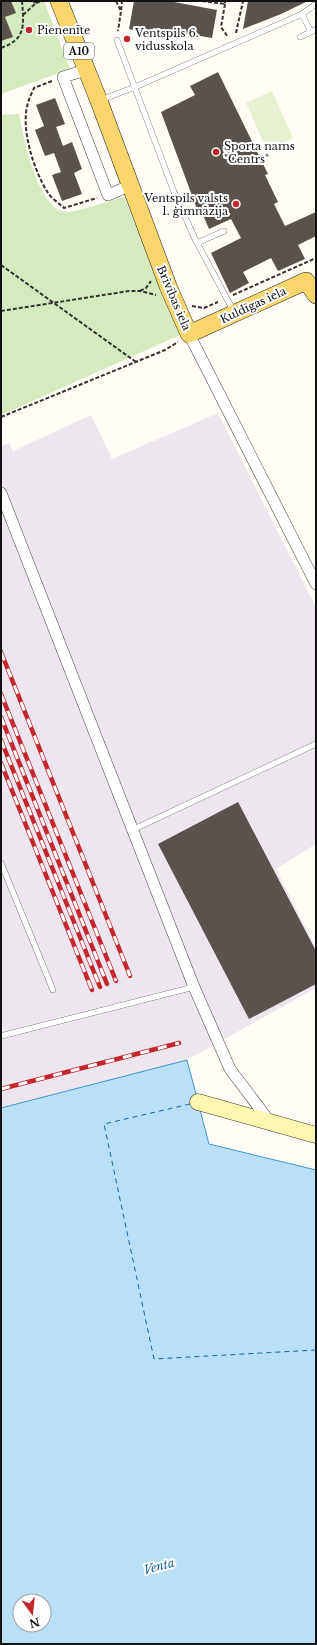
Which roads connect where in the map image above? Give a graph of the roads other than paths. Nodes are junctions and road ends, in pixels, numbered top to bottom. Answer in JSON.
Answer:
{"nodes":[{"id":1,"x":59,"y":1,"type":"edge"},
{"id":2,"x":316,"y":4,"type":"edge"},
{"id":3,"x":302,"y":14,"type":"junction"},
{"id":4,"x":314,"y":30,"type":"edge"},
{"id":5,"x":300,"y":37,"type":"dead end"},
{"id":6,"x":117,"y":40,"type":"road end"},
{"id":7,"x":86,"y":70,"type":"junction"},
{"id":8,"x":135,"y":87,"type":"junction"},
{"id":9,"x":99,"y":101,"type":"junction"},
{"id":10,"x":130,"y":186,"type":"junction"},
{"id":11,"x":224,"y":232,"type":"dead end"},
{"id":12,"x":197,"y":243,"type":"junction"},
{"id":13,"x":311,"y":278,"type":"edge"},
{"id":14,"x":316,"y":295,"type":"edge"},
{"id":15,"x":235,"y":314,"type":"junction"},
{"id":16,"x":189,"y":334,"type":"junction"},
{"id":17,"x":1,"y":493,"type":"edge"},
{"id":18,"x":316,"y":584,"type":"edge"},
{"id":19,"x":316,"y":744,"type":"edge"},
{"id":20,"x":132,"y":830,"type":"junction"},
{"id":21,"x":1,"y":863,"type":"edge"},
{"id":22,"x":194,"y":987,"type":"junction"},
{"id":23,"x":53,"y":990,"type":"dead end"},
{"id":24,"x":1,"y":1036,"type":"edge"},
{"id":25,"x":198,"y":1102,"type":"dead end"},
{"id":26,"x":270,"y":1122,"type":"junction"},
{"id":27,"x":316,"y":1135,"type":"edge"}],
"edges":[{"from":1,"to":7,"type":"main road","name":"Brīvības iela","number":"A10"},
{"from":2,"to":3,"type":"lane"},
{"from":3,"to":4,"type":"lane"},
{"from":3,"to":8,"type":"lane"},
{"from":4,"to":5,"type":"lane"},
{"from":6,"to":8,"type":"lane"},
{"from":7,"to":9,"type":"main road","name":"Brīvības iela","number":"A10"},
{"from":7,"to":10,"type":"street"},
{"from":8,"to":9,"type":"lane"},
{"from":8,"to":12,"type":"lane"},
{"from":9,"to":10,"type":"main road","name":"Brīvības iela","number":"A10"},
{"from":10,"to":16,"type":"main road","name":"Brīvības iela","number":"A10"},
{"from":11,"to":12,"type":"lane"},
{"from":12,"to":15,"type":"lane"},
{"from":13,"to":14,"type":"main road"},
{"from":13,"to":15,"type":"main road","name":"Kuldīgas iela"},
{"from":15,"to":16,"type":"main road","name":"Kuldīgas iela"},
{"from":16,"to":18,"type":"street","name":"Brīvības iela"},
{"from":17,"to":20,"type":"street"},
{"from":19,"to":20,"type":"lane"},
{"from":20,"to":22,"type":"street"},
{"from":21,"to":23,"type":"lane"},
{"from":22,"to":24,"type":"lane"},
{"from":22,"to":26,"type":"street"},
{"from":25,"to":26,"type":"street"},
{"from":26,"to":27,"type":"street"}]}
